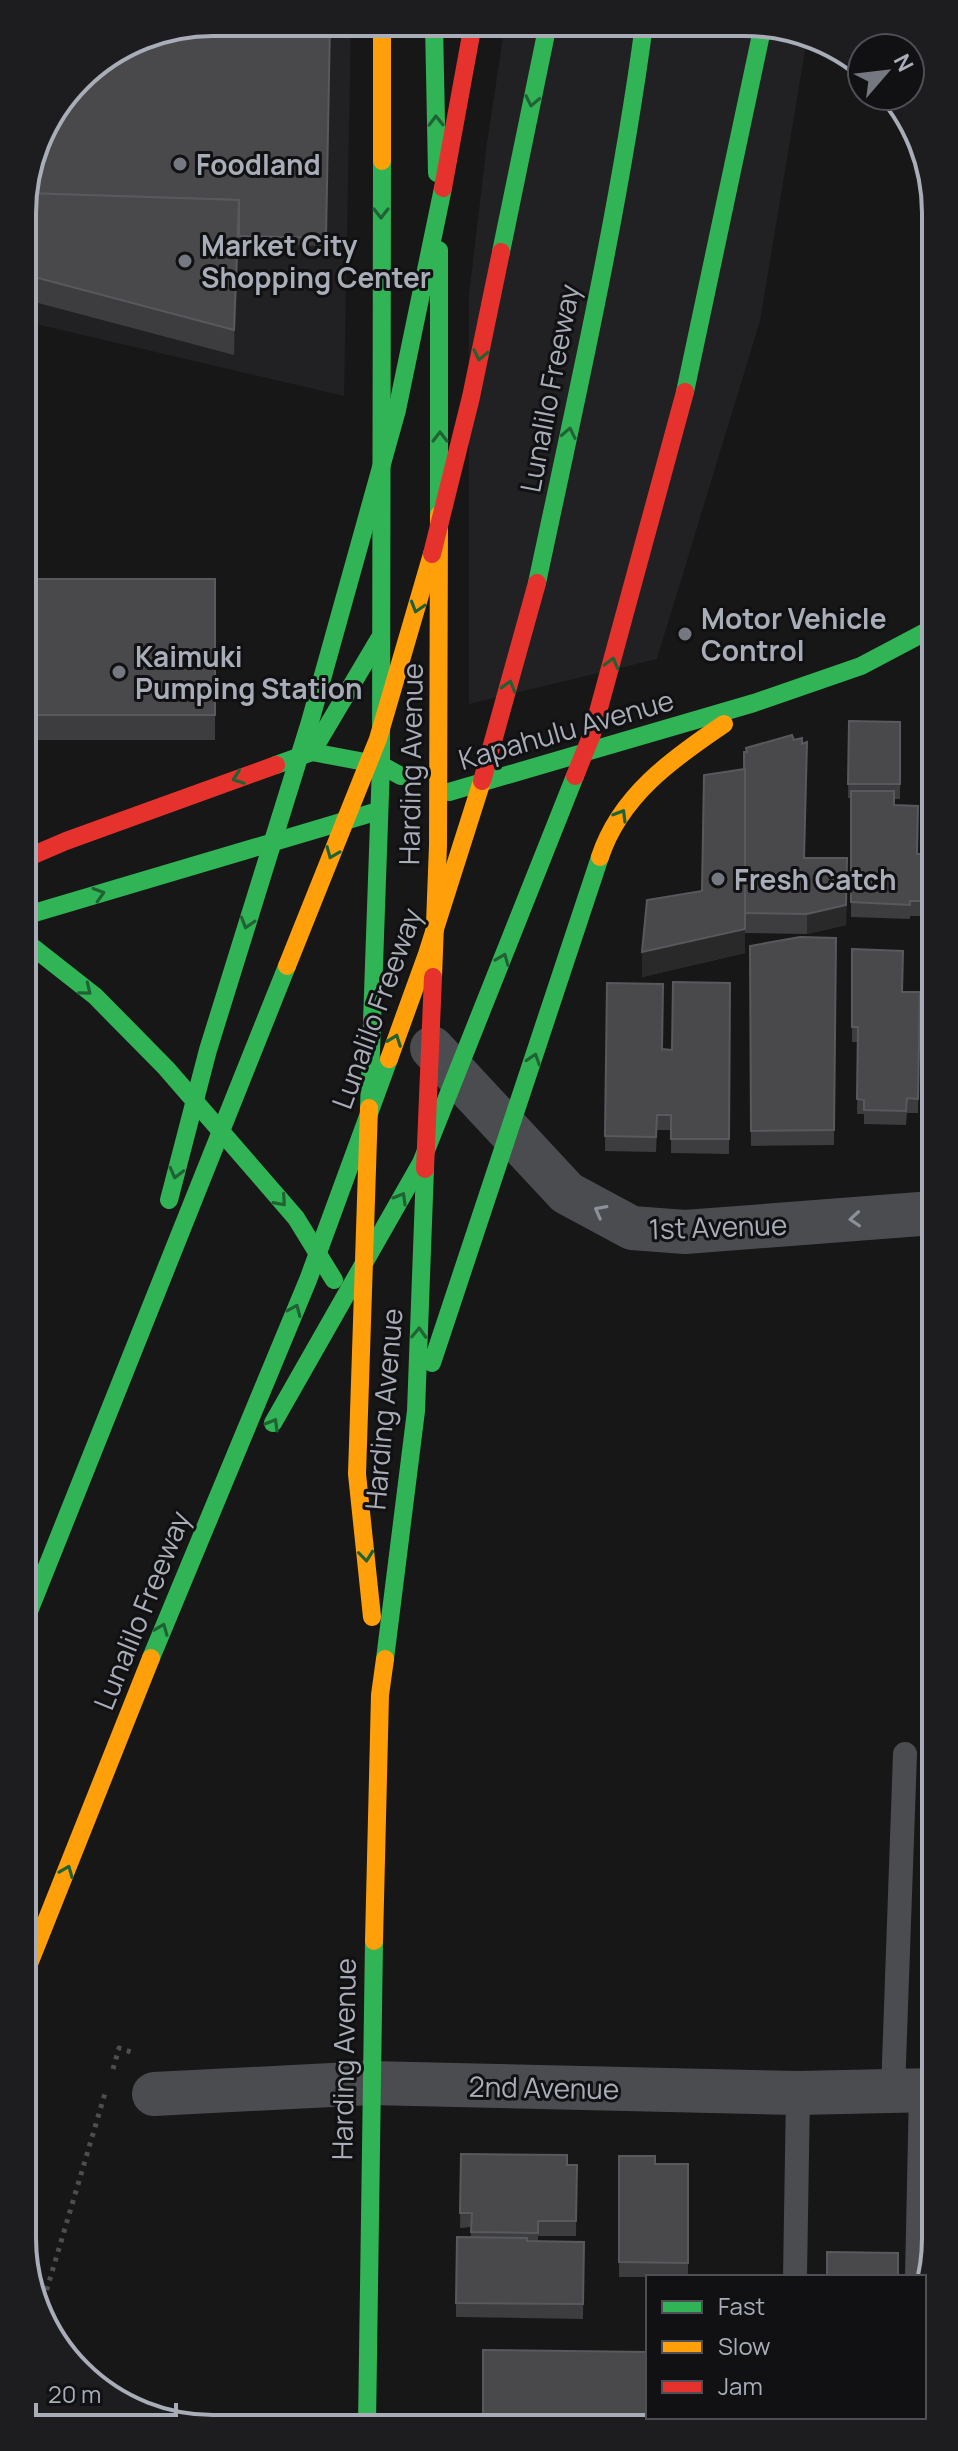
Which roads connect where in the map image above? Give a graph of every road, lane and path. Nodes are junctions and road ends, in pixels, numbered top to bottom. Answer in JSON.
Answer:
{"nodes":[{"id":1,"x":382,"y":36,"type":"edge"},
{"id":2,"x":434,"y":36,"type":"edge"},
{"id":3,"x":471,"y":36,"type":"edge"},
{"id":4,"x":546,"y":36,"type":"edge"},
{"id":5,"x":643,"y":36,"type":"edge"},
{"id":6,"x":761,"y":37,"type":"edge"},
{"id":7,"x":922,"y":634,"type":"edge"},
{"id":8,"x":379,"y":639,"type":"junction"},
{"id":9,"x":917,"y":657,"type":"dead end"},
{"id":10,"x":861,"y":666,"type":"junction"},
{"id":11,"x":754,"y":703,"type":"junction"},
{"id":12,"x":312,"y":752,"type":"junction"},
{"id":13,"x":381,"y":765,"type":"junction"},
{"id":14,"x":432,"y":797,"type":"junction"},
{"id":15,"x":386,"y":809,"type":"junction"},
{"id":16,"x":36,"y":854,"type":"edge"},
{"id":17,"x":36,"y":912,"type":"edge"},
{"id":18,"x":36,"y":950,"type":"edge"},
{"id":19,"x":431,"y":1047,"type":"junction"},
{"id":20,"x":510,"y":1133,"type":"junction"},
{"id":21,"x":922,"y":1214,"type":"edge"},
{"id":22,"x":361,"y":1339,"type":"junction"},
{"id":23,"x":124,"y":1377,"type":"junction"},
{"id":24,"x":416,"y":1411,"type":"junction"},
{"id":25,"x":178,"y":1589,"type":"junction"},
{"id":26,"x":36,"y":1595,"type":"edge"},
{"id":27,"x":380,"y":1695,"type":"junction"},
{"id":28,"x":905,"y":1754,"type":"dead end"},
{"id":29,"x":36,"y":1946,"type":"edge"},
{"id":30,"x":370,"y":2083,"type":"junction"},
{"id":31,"x":916,"y":2091,"type":"edge"},
{"id":32,"x":798,"y":2093,"type":"junction"},
{"id":33,"x":154,"y":2094,"type":"joint"},
{"id":34,"x":795,"y":2275,"type":"edge"},
{"id":35,"x":917,"y":2275,"type":"edge"},
{"id":36,"x":45,"y":2295,"type":"edge"},
{"id":37,"x":367,"y":2415,"type":"edge"}],
"edges":[{"from":1,"to":8,"type":"main road","name":"Harding Avenue","one_way":true},
{"from":14,"to":2,"type":"main road","name":"Harding Avenue","one_way":true},
{"from":3,"to":23,"type":"main road","one_way":true},
{"from":4,"to":23,"type":"main road","one_way":true},
{"from":25,"to":5,"type":"main road","name":"Lunalilo Freeway","one_way":true},
{"from":25,"to":6,"type":"main road","one_way":true},
{"from":7,"to":10,"type":"main road","name":"Kapahulu Avenue"},
{"from":8,"to":12,"type":"main road"},
{"from":8,"to":13,"type":"main road","name":"Harding Avenue"},
{"from":9,"to":10,"type":"main road"},
{"from":10,"to":11,"type":"main road","name":"Kapahulu Avenue"},
{"from":11,"to":14,"type":"main road","name":"Kapahulu Avenue"},
{"from":20,"to":11,"type":"main road","one_way":true},
{"from":12,"to":13,"type":"main road"},
{"from":12,"to":16,"type":"main road","one_way":true},
{"from":13,"to":14,"type":"main road"},
{"from":13,"to":15,"type":"main road","name":"Harding Avenue"},
{"from":14,"to":19,"type":"main road","name":"Harding Avenue"},
{"from":17,"to":15,"type":"main road","one_way":true},
{"from":15,"to":22,"type":"main road","name":"Harding Avenue"},
{"from":18,"to":22,"type":"main road","one_way":true},
{"from":19,"to":20,"type":"street","name":"1st Avenue"},
{"from":24,"to":19,"type":"main road","name":"Harding Avenue","one_way":true},
{"from":21,"to":20,"type":"street","name":"1st Avenue","one_way":true},
{"from":20,"to":24,"type":"main road"},
{"from":22,"to":27,"type":"main road","name":"Harding Avenue","one_way":true},
{"from":23,"to":26,"type":"main road"},
{"from":24,"to":27,"type":"main road","name":"Harding Avenue"},
{"from":29,"to":25,"type":"main road","name":"Lunalilo Freeway","one_way":true},
{"from":27,"to":30,"type":"main road","name":"Harding Avenue"},
{"from":28,"to":31,"type":"lane"},
{"from":30,"to":32,"type":"street","name":"2nd Avenue"},
{"from":30,"to":33,"type":"street","name":"2nd Avenue"},
{"from":30,"to":37,"type":"main road","name":"Harding Avenue"},
{"from":31,"to":32,"type":"street","name":"2nd Avenue"},
{"from":31,"to":35,"type":"lane"},
{"from":32,"to":34,"type":"lane"},
{"from":33,"to":36,"type":"path"}]}
